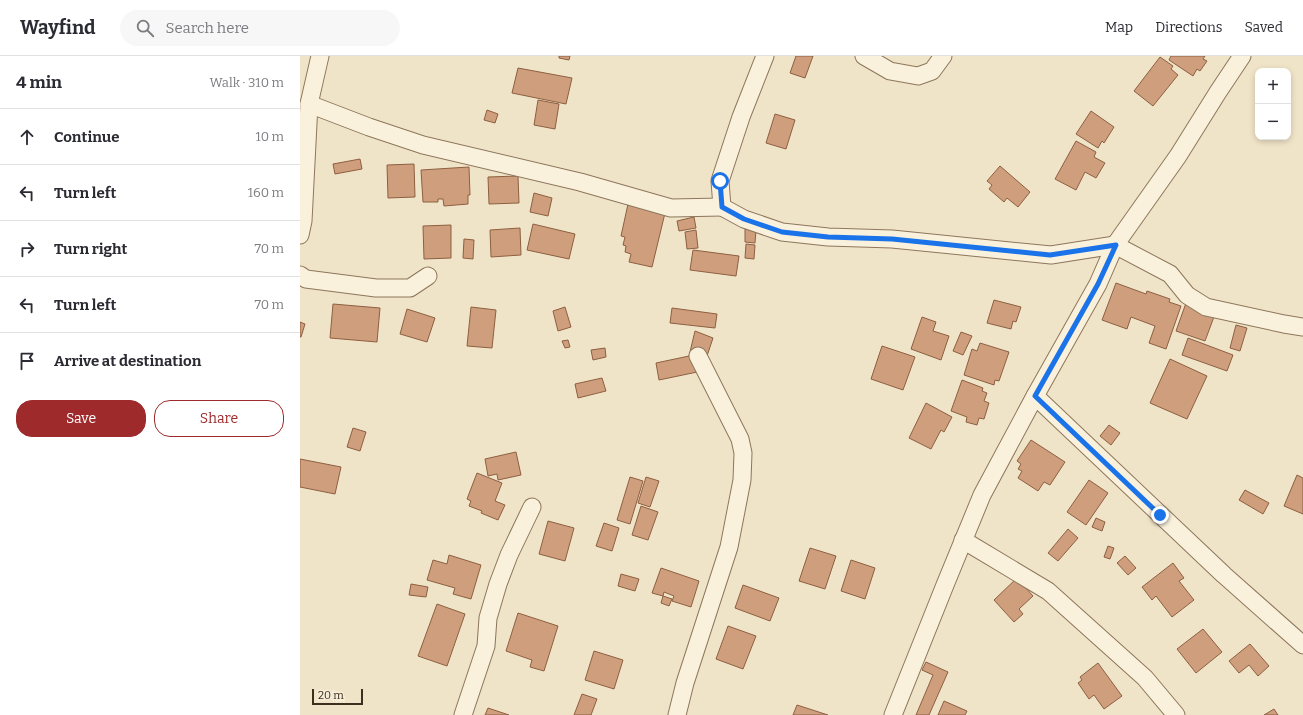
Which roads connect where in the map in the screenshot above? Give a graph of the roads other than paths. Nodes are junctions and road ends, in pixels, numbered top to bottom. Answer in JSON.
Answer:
{"nodes":[{"id":1,"x":320,"y":56,"type":"edge"},
{"id":2,"x":765,"y":56,"type":"edge"},
{"id":3,"x":864,"y":56,"type":"edge"},
{"id":4,"x":943,"y":56,"type":"edge"},
{"id":5,"x":1242,"y":56,"type":"edge"},
{"id":6,"x":310,"y":104,"type":"junction"},
{"id":7,"x":722,"y":207,"type":"junction"},
{"id":8,"x":300,"y":235,"type":"edge"},
{"id":9,"x":1116,"y":245,"type":"junction"},
{"id":10,"x":300,"y":275,"type":"edge"},
{"id":11,"x":428,"y":276,"type":"dead end"},
{"id":12,"x":1303,"y":327,"type":"edge"},
{"id":13,"x":698,"y":356,"type":"dead end"},
{"id":14,"x":1035,"y":396,"type":"junction"},
{"id":15,"x":532,"y":507,"type":"dead end"},
{"id":16,"x":963,"y":540,"type":"junction"},
{"id":17,"x":1303,"y":645,"type":"edge"},
{"id":18,"x":463,"y":715,"type":"edge"},
{"id":19,"x":677,"y":715,"type":"edge"},
{"id":20,"x":893,"y":715,"type":"edge"},
{"id":21,"x":1176,"y":715,"type":"edge"}],
"edges":[{"from":1,"to":6,"type":"street"},
{"from":2,"to":7,"type":"street"},
{"from":3,"to":4,"type":"street"},
{"from":5,"to":9,"type":"street"},
{"from":6,"to":7,"type":"street"},
{"from":6,"to":8,"type":"street"},
{"from":7,"to":9,"type":"street"},
{"from":9,"to":12,"type":"street"},
{"from":9,"to":14,"type":"street"},
{"from":10,"to":11,"type":"street"},
{"from":13,"to":19,"type":"street"},
{"from":14,"to":16,"type":"street"},
{"from":14,"to":17,"type":"street"},
{"from":15,"to":18,"type":"street"},
{"from":16,"to":20,"type":"street"},
{"from":16,"to":21,"type":"street"}]}
